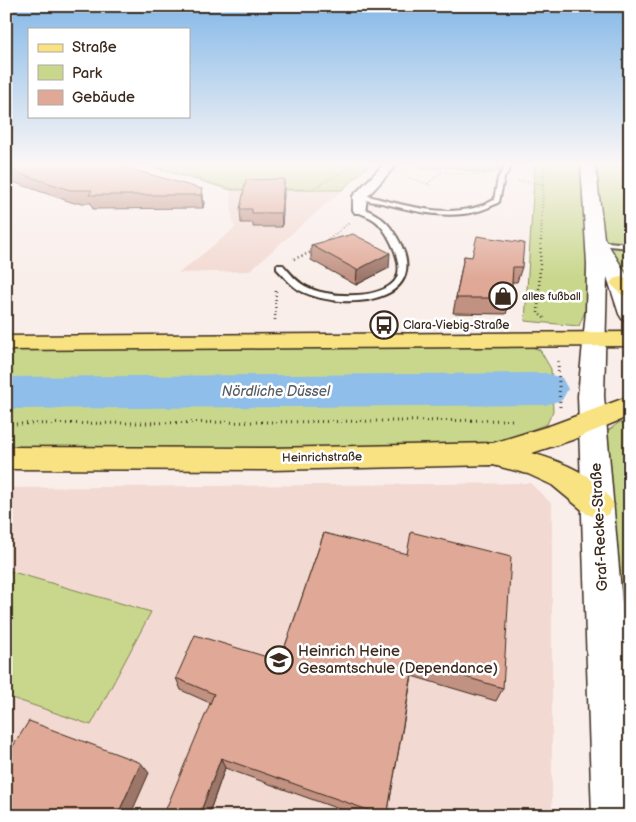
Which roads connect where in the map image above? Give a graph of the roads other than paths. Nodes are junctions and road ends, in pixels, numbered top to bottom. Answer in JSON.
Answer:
{"nodes":[{"id":1,"x":497,"y":201,"type":"edge"},
{"id":2,"x":593,"y":201,"type":"edge"},
{"id":3,"x":360,"y":203,"type":"joint"},
{"id":4,"x":598,"y":240,"type":"junction"},
{"id":5,"x":630,"y":246,"type":"edge"},
{"id":6,"x":280,"y":267,"type":"dead end"},
{"id":7,"x":626,"y":286,"type":"edge"},
{"id":8,"x":630,"y":314,"type":"edge"},
{"id":9,"x":596,"y":339,"type":"junction"},
{"id":10,"x":630,"y":339,"type":"edge"},
{"id":11,"x":6,"y":343,"type":"edge"},
{"id":12,"x":630,"y":405,"type":"edge"},
{"id":13,"x":592,"y":421,"type":"junction"},
{"id":14,"x":493,"y":454,"type":"junction"},
{"id":15,"x":6,"y":458,"type":"edge"},
{"id":16,"x":598,"y":505,"type":"junction"},
{"id":17,"x":616,"y":816,"type":"edge"}],
"edges":[{"from":1,"to":3,"type":"lane"},
{"from":2,"to":4,"type":"street","name":"Graf-Recke-Straße"},
{"from":3,"to":6,"type":"lane"},
{"from":4,"to":5,"type":"lane"},
{"from":4,"to":7,"type":"street","name":"Graf-Recke-Straße"},
{"from":4,"to":9,"type":"street","name":"Graf-Recke-Straße"},
{"from":7,"to":8,"type":"street","name":"Graf-Recke-Straße"},
{"from":9,"to":10,"type":"main road"},
{"from":9,"to":11,"type":"main road"},
{"from":9,"to":13,"type":"street","name":"Graf-Recke-Straße"},
{"from":12,"to":13,"type":"main road","name":"Heinrichstraße"},
{"from":13,"to":14,"type":"main road","name":"Heinrichstraße"},
{"from":13,"to":16,"type":"street","name":"Graf-Recke-Straße"},
{"from":14,"to":15,"type":"main road","name":"Heinrichstraße"},
{"from":14,"to":16,"type":"main road"},
{"from":16,"to":17,"type":"street","name":"Graf-Recke-Straße"}]}
